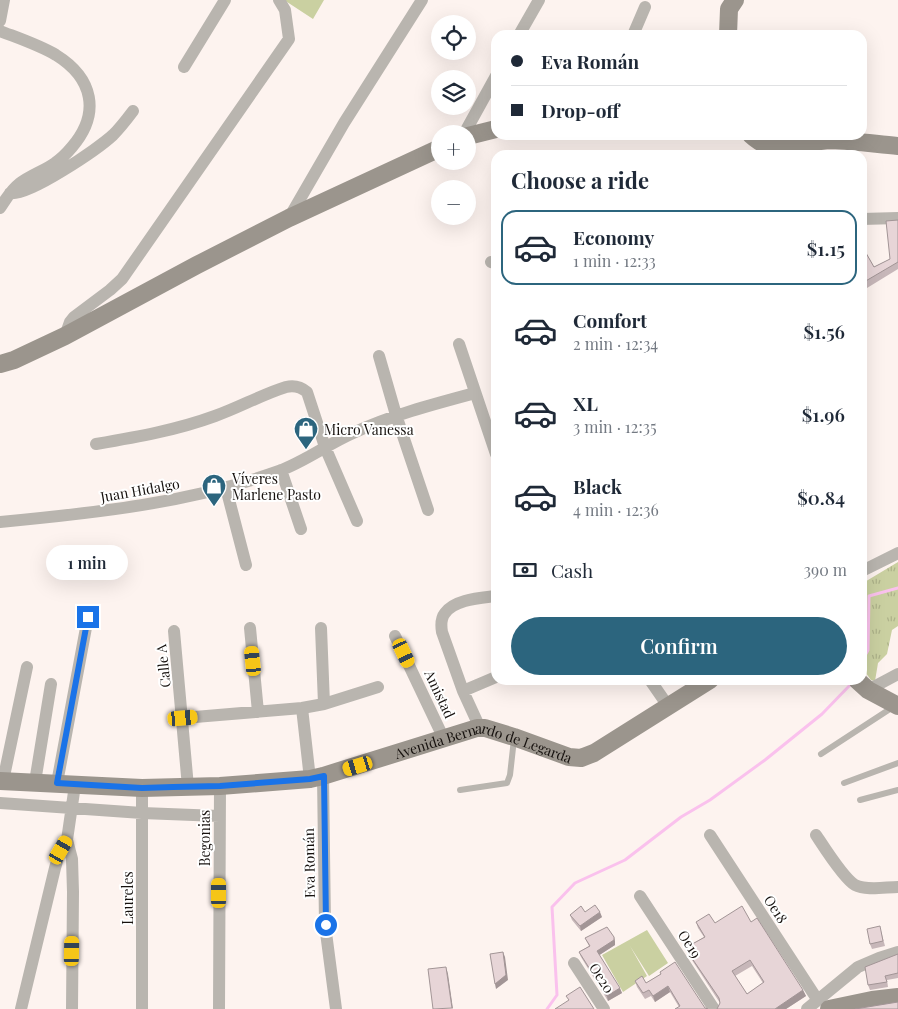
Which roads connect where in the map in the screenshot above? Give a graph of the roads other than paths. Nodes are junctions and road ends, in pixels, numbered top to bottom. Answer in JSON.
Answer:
{"nodes":[{"id":1,"x":4,"y":0,"type":"edge"},
{"id":2,"x":225,"y":0,"type":"edge"},
{"id":3,"x":279,"y":0,"type":"edge"},
{"id":4,"x":422,"y":0,"type":"edge"},
{"id":5,"x":539,"y":0,"type":"edge"},
{"id":6,"x":735,"y":0,"type":"edge"},
{"id":7,"x":645,"y":7,"type":"dead end"},
{"id":8,"x":0,"y":21,"type":"edge"},
{"id":9,"x":522,"y":30,"type":"edge"},
{"id":10,"x":635,"y":30,"type":"edge"},
{"id":11,"x":728,"y":30,"type":"edge"},
{"id":12,"x":0,"y":31,"type":"edge"},
{"id":13,"x":184,"y":67,"type":"dead end"},
{"id":14,"x":491,"y":85,"type":"edge"},
{"id":15,"x":133,"y":110,"type":"dead end"},
{"id":16,"x":469,"y":125,"type":"edge"},
{"id":17,"x":491,"y":131,"type":"edge"},
{"id":18,"x":476,"y":134,"type":"edge"},
{"id":19,"x":758,"y":140,"type":"edge"},
{"id":20,"x":830,"y":140,"type":"edge"},
{"id":21,"x":830,"y":140,"type":"edge"},
{"id":22,"x":898,"y":146,"type":"edge"},
{"id":23,"x":431,"y":152,"type":"edge"},
{"id":24,"x":10,"y":193,"type":"junction"},
{"id":25,"x":0,"y":208,"type":"edge"},
{"id":26,"x":289,"y":218,"type":"junction"},
{"id":27,"x":898,"y":218,"type":"edge"},
{"id":28,"x":867,"y":219,"type":"edge"},
{"id":29,"x":65,"y":336,"type":"junction"},
{"id":30,"x":459,"y":344,"type":"dead end"},
{"id":31,"x":379,"y":356,"type":"dead end"},
{"id":32,"x":0,"y":364,"type":"edge"},
{"id":33,"x":475,"y":393,"type":"junction"},
{"id":34,"x":396,"y":415,"type":"junction"},
{"id":35,"x":491,"y":439,"type":"edge"},
{"id":36,"x":96,"y":444,"type":"dead end"},
{"id":37,"x":325,"y":447,"type":"junction"},
{"id":38,"x":281,"y":470,"type":"junction"},
{"id":39,"x":226,"y":488,"type":"junction"},
{"id":40,"x":428,"y":510,"type":"dead end"},
{"id":41,"x":358,"y":521,"type":"dead end"},
{"id":42,"x":0,"y":522,"type":"edge"},
{"id":43,"x":301,"y":529,"type":"dead end"},
{"id":44,"x":898,"y":553,"type":"edge"},
{"id":45,"x":246,"y":565,"type":"dead end"},
{"id":46,"x":867,"y":568,"type":"edge"},
{"id":47,"x":491,"y":597,"type":"edge"},
{"id":48,"x":88,"y":617,"type":"dead end"},
{"id":49,"x":250,"y":628,"type":"dead end"},
{"id":50,"x":321,"y":628,"type":"dead end"},
{"id":51,"x":174,"y":631,"type":"dead end"},
{"id":52,"x":396,"y":636,"type":"dead end"},
{"id":53,"x":27,"y":667,"type":"dead end"},
{"id":54,"x":898,"y":674,"type":"edge"},
{"id":55,"x":491,"y":679,"type":"edge"},
{"id":56,"x":867,"y":683,"type":"edge"},
{"id":57,"x":51,"y":684,"type":"dead end"},
{"id":58,"x":653,"y":685,"type":"edge"},
{"id":59,"x":702,"y":685,"type":"edge"},
{"id":60,"x":862,"y":685,"type":"edge"},
{"id":61,"x":378,"y":687,"type":"dead end"},
{"id":62,"x":463,"y":691,"type":"junction"},
{"id":63,"x":324,"y":704,"type":"junction"},
{"id":64,"x":897,"y":705,"type":"edge"},
{"id":65,"x":668,"y":706,"type":"junction"},
{"id":66,"x":302,"y":708,"type":"junction"},
{"id":67,"x":258,"y":712,"type":"junction"},
{"id":68,"x":183,"y":718,"type":"junction"},
{"id":69,"x":480,"y":728,"type":"junction"},
{"id":70,"x":514,"y":737,"type":"junction"},
{"id":71,"x":444,"y":739,"type":"junction"},
{"id":72,"x":821,"y":754,"type":"dead end"},
{"id":73,"x":898,"y":763,"type":"edge"},
{"id":74,"x":316,"y":778,"type":"junction"},
{"id":75,"x":2,"y":781,"type":"edge"},
{"id":76,"x":35,"y":782,"type":"junction"},
{"id":77,"x":57,"y":783,"type":"junction"},
{"id":78,"x":844,"y":783,"type":"dead end"},
{"id":79,"x":75,"y":785,"type":"junction"},
{"id":80,"x":220,"y":786,"type":"junction"},
{"id":81,"x":188,"y":787,"type":"junction"},
{"id":82,"x":142,"y":788,"type":"junction"},
{"id":83,"x":460,"y":790,"type":"dead end"},
{"id":84,"x":898,"y":790,"type":"edge"},
{"id":85,"x":860,"y":800,"type":"dead end"},
{"id":86,"x":0,"y":803,"type":"edge"},
{"id":87,"x":72,"y":807,"type":"junction"},
{"id":88,"x":142,"y":813,"type":"junction"},
{"id":89,"x":219,"y":816,"type":"junction"},
{"id":90,"x":710,"y":835,"type":"dead end"},
{"id":91,"x":816,"y":835,"type":"dead end"},
{"id":92,"x":68,"y":840,"type":"junction"},
{"id":93,"x":898,"y":886,"type":"edge"},
{"id":94,"x":640,"y":896,"type":"dead end"},
{"id":95,"x":898,"y":952,"type":"edge"},
{"id":96,"x":574,"y":963,"type":"dead end"},
{"id":97,"x":898,"y":997,"type":"edge"},
{"id":98,"x":823,"y":1004,"type":"edge"},
{"id":99,"x":21,"y":1009,"type":"edge"},
{"id":100,"x":72,"y":1009,"type":"edge"},
{"id":101,"x":142,"y":1009,"type":"edge"},
{"id":102,"x":219,"y":1009,"type":"edge"},
{"id":103,"x":336,"y":1009,"type":"edge"},
{"id":104,"x":604,"y":1009,"type":"edge"},
{"id":105,"x":714,"y":1009,"type":"edge"},
{"id":106,"x":807,"y":1009,"type":"edge"}],
"edges":[{"from":1,"to":8,"type":"street"},
{"from":2,"to":13,"type":"street"},
{"from":3,"to":29,"type":"street"},
{"from":4,"to":26,"type":"street"},
{"from":5,"to":9,"type":"street"},
{"from":6,"to":11,"type":"street"},
{"from":7,"to":10,"type":"street"},
{"from":12,"to":24,"type":"street"},
{"from":14,"to":16,"type":"street"},
{"from":15,"to":24,"type":"street"},
{"from":17,"to":18,"type":"street"},
{"from":19,"to":21,"type":"street"},
{"from":20,"to":22,"type":"street"},
{"from":23,"to":26,"type":"street"},
{"from":24,"to":25,"type":"street"},
{"from":26,"to":29,"type":"street"},
{"from":27,"to":28,"type":"street"},
{"from":29,"to":32,"type":"street"},
{"from":30,"to":33,"type":"street"},
{"from":31,"to":34,"type":"street"},
{"from":33,"to":34,"type":"street","name":"Juan Hidalgo"},
{"from":33,"to":35,"type":"street"},
{"from":34,"to":37,"type":"street","name":"Juan Hidalgo"},
{"from":34,"to":40,"type":"street"},
{"from":36,"to":37,"type":"street"},
{"from":37,"to":38,"type":"street","name":"Juan Hidalgo"},
{"from":37,"to":41,"type":"street"},
{"from":38,"to":39,"type":"street","name":"Juan Hidalgo"},
{"from":38,"to":43,"type":"street"},
{"from":39,"to":42,"type":"street","name":"Juan Hidalgo"},
{"from":39,"to":45,"type":"street"},
{"from":44,"to":46,"type":"street"},
{"from":47,"to":62,"type":"street"},
{"from":48,"to":77,"type":"street"},
{"from":49,"to":67,"type":"street"},
{"from":50,"to":63,"type":"street"},
{"from":51,"to":68,"type":"street","name":"Calle A"},
{"from":52,"to":71,"type":"street","name":"Amistad"},
{"from":53,"to":75,"type":"street"},
{"from":54,"to":56,"type":"street"},
{"from":55,"to":62,"type":"street"},
{"from":57,"to":76,"type":"street"},
{"from":58,"to":65,"type":"street"},
{"from":59,"to":65,"type":"street","name":"Avenida Bernardo de Legarda"},
{"from":60,"to":64,"type":"street"},
{"from":61,"to":63,"type":"street"},
{"from":62,"to":69,"type":"street"},
{"from":63,"to":66,"type":"street"},
{"from":64,"to":72,"type":"lane"},
{"from":65,"to":70,"type":"street","name":"Avenida Bernardo de Legarda"},
{"from":66,"to":67,"type":"street"},
{"from":66,"to":74,"type":"street","name":"Eva Román"},
{"from":67,"to":68,"type":"street"},
{"from":68,"to":81,"type":"street","name":"Calle A"},
{"from":69,"to":70,"type":"street","name":"Avenida Bernardo de Legarda"},
{"from":69,"to":71,"type":"street","name":"Avenida Bernardo de Legarda"},
{"from":70,"to":83,"type":"lane"},
{"from":71,"to":74,"type":"street","name":"Avenida Bernardo de Legarda"},
{"from":73,"to":78,"type":"lane"},
{"from":74,"to":80,"type":"street","name":"Avenida Bernardo de Legarda"},
{"from":74,"to":103,"type":"street","name":"Eva Román"},
{"from":75,"to":76,"type":"street","name":"Avenida Bernardo de Legarda"},
{"from":76,"to":77,"type":"street","name":"Avenida Bernardo de Legarda"},
{"from":77,"to":79,"type":"street","name":"Avenida Bernardo de Legarda"},
{"from":79,"to":82,"type":"street","name":"Avenida Bernardo de Legarda"},
{"from":79,"to":87,"type":"street"},
{"from":80,"to":81,"type":"street","name":"Avenida Bernardo de Legarda"},
{"from":80,"to":89,"type":"street","name":"Begonias"},
{"from":81,"to":82,"type":"street","name":"Avenida Bernardo de Legarda"},
{"from":82,"to":88,"type":"street","name":"Laureles"},
{"from":84,"to":85,"type":"lane"},
{"from":86,"to":87,"type":"street"},
{"from":87,"to":88,"type":"street"},
{"from":87,"to":92,"type":"street"},
{"from":88,"to":89,"type":"street"},
{"from":88,"to":101,"type":"street","name":"Laureles"},
{"from":89,"to":102,"type":"street","name":"Begonias"},
{"from":90,"to":98,"type":"street","name":"Oe18"},
{"from":91,"to":93,"type":"street"},
{"from":92,"to":99,"type":"street"},
{"from":92,"to":100,"type":"street"},
{"from":94,"to":105,"type":"street","name":"Oe19"},
{"from":95,"to":98,"type":"street"},
{"from":96,"to":104,"type":"street","name":"Oe20"},
{"from":97,"to":98,"type":"street"},
{"from":98,"to":106,"type":"street"}]}
